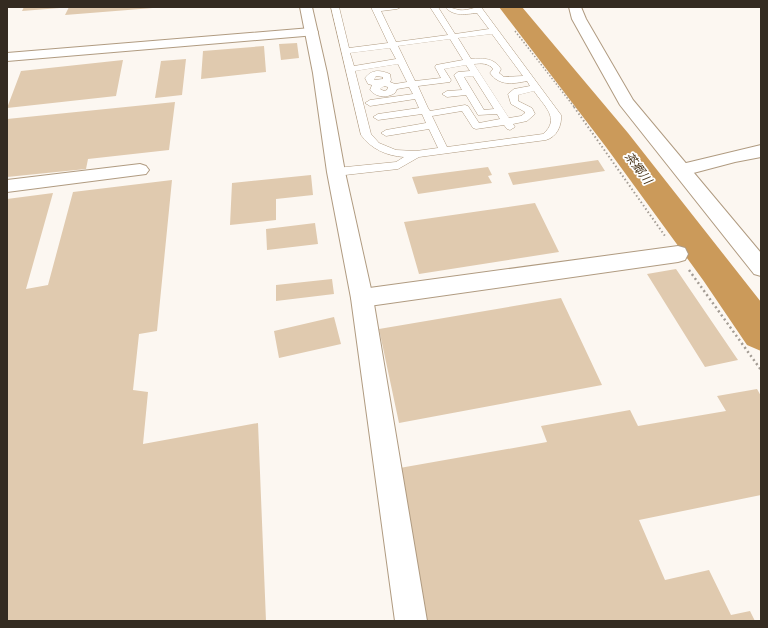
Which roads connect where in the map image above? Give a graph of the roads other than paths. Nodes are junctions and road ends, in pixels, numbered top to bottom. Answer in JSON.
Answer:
{"nodes":[{"id":1,"x":306,"y":7,"type":"edge"},
{"id":2,"x":335,"y":7,"type":"edge"},
{"id":3,"x":397,"y":7,"type":"edge"},
{"id":4,"x":434,"y":7,"type":"edge"},
{"id":5,"x":449,"y":7,"type":"edge"},
{"id":6,"x":575,"y":7,"type":"edge"},
{"id":7,"x":376,"y":8,"type":"edge"},
{"id":8,"x":478,"y":9,"type":"edge"},
{"id":9,"x":495,"y":31,"type":"junction"},
{"id":10,"x":311,"y":32,"type":"junction"},
{"id":11,"x":453,"y":37,"type":"junction"},
{"id":12,"x":394,"y":45,"type":"junction"},
{"id":13,"x":346,"y":51,"type":"junction"},
{"id":14,"x":7,"y":57,"type":"edge"},
{"id":15,"x":402,"y":61,"type":"junction"},
{"id":16,"x":469,"y":62,"type":"junction"},
{"id":17,"x":350,"y":69,"type":"junction"},
{"id":18,"x":476,"y":73,"type":"junction"},
{"id":19,"x":529,"y":78,"type":"junction"},
{"id":20,"x":413,"y":84,"type":"junction"},
{"id":21,"x":392,"y":87,"type":"dead end"},
{"id":22,"x":536,"y":88,"type":"junction"},
{"id":23,"x":468,"y":92,"type":"junction"},
{"id":24,"x":447,"y":94,"type":"dead end"},
{"id":25,"x":418,"y":96,"type":"junction"},
{"id":26,"x":370,"y":103,"type":"dead end"},
{"id":27,"x":500,"y":111,"type":"junction"},
{"id":28,"x":426,"y":112,"type":"junction"},
{"id":29,"x":378,"y":118,"type":"dead end"},
{"id":30,"x":398,"y":119,"type":"junction"},
{"id":31,"x":507,"y":122,"type":"junction"},
{"id":32,"x":433,"y":125,"type":"junction"},
{"id":33,"x":386,"y":132,"type":"dead end"},
{"id":34,"x":519,"y":140,"type":"junction"},
{"id":35,"x":444,"y":150,"type":"junction"},
{"id":36,"x":761,"y":151,"type":"edge"},
{"id":37,"x":416,"y":154,"type":"junction"},
{"id":38,"x":140,"y":170,"type":"dead end"},
{"id":39,"x":682,"y":170,"type":"junction"},
{"id":40,"x":336,"y":172,"type":"junction"},
{"id":41,"x":7,"y":186,"type":"edge"},
{"id":42,"x":678,"y":254,"type":"road end"},
{"id":43,"x":758,"y":261,"type":"edge"},
{"id":44,"x":362,"y":298,"type":"junction"},
{"id":45,"x":411,"y":621,"type":"edge"}],
"edges":[{"from":1,"to":10,"type":"street"},
{"from":2,"to":13,"type":"lane"},
{"from":3,"to":7,"type":"lane"},
{"from":4,"to":11,"type":"lane"},
{"from":5,"to":8,"type":"lane"},
{"from":6,"to":39,"type":"street"},
{"from":7,"to":12,"type":"lane"},
{"from":8,"to":9,"type":"lane"},
{"from":9,"to":11,"type":"lane"},
{"from":9,"to":19,"type":"lane"},
{"from":10,"to":14,"type":"street"},
{"from":10,"to":40,"type":"street"},
{"from":11,"to":12,"type":"lane"},
{"from":11,"to":16,"type":"lane"},
{"from":12,"to":13,"type":"lane"},
{"from":12,"to":15,"type":"lane"},
{"from":13,"to":17,"type":"lane"},
{"from":15,"to":17,"type":"lane"},
{"from":15,"to":20,"type":"lane"},
{"from":16,"to":18,"type":"lane"},
{"from":16,"to":19,"type":"lane"},
{"from":16,"to":20,"type":"lane"},
{"from":17,"to":37,"type":"lane"},
{"from":18,"to":23,"type":"lane"},
{"from":18,"to":27,"type":"lane"},
{"from":19,"to":22,"type":"lane"},
{"from":20,"to":21,"type":"lane"},
{"from":20,"to":25,"type":"lane"},
{"from":22,"to":31,"type":"lane"},
{"from":22,"to":34,"type":"lane"},
{"from":23,"to":24,"type":"lane"},
{"from":23,"to":27,"type":"lane"},
{"from":25,"to":28,"type":"lane"},
{"from":25,"to":30,"type":"lane"},
{"from":26,"to":30,"type":"lane"},
{"from":27,"to":31,"type":"lane"},
{"from":28,"to":30,"type":"lane"},
{"from":28,"to":31,"type":"lane"},
{"from":28,"to":32,"type":"lane"},
{"from":29,"to":30,"type":"lane"},
{"from":30,"to":32,"type":"lane"},
{"from":30,"to":33,"type":"lane"},
{"from":31,"to":34,"type":"lane"},
{"from":32,"to":35,"type":"lane"},
{"from":34,"to":35,"type":"lane"},
{"from":35,"to":37,"type":"lane"},
{"from":36,"to":39,"type":"street"},
{"from":37,"to":40,"type":"lane"},
{"from":38,"to":41,"type":"street"},
{"from":39,"to":43,"type":"street"},
{"from":40,"to":44,"type":"street"},
{"from":42,"to":44,"type":"street"},
{"from":44,"to":45,"type":"street"}]}
